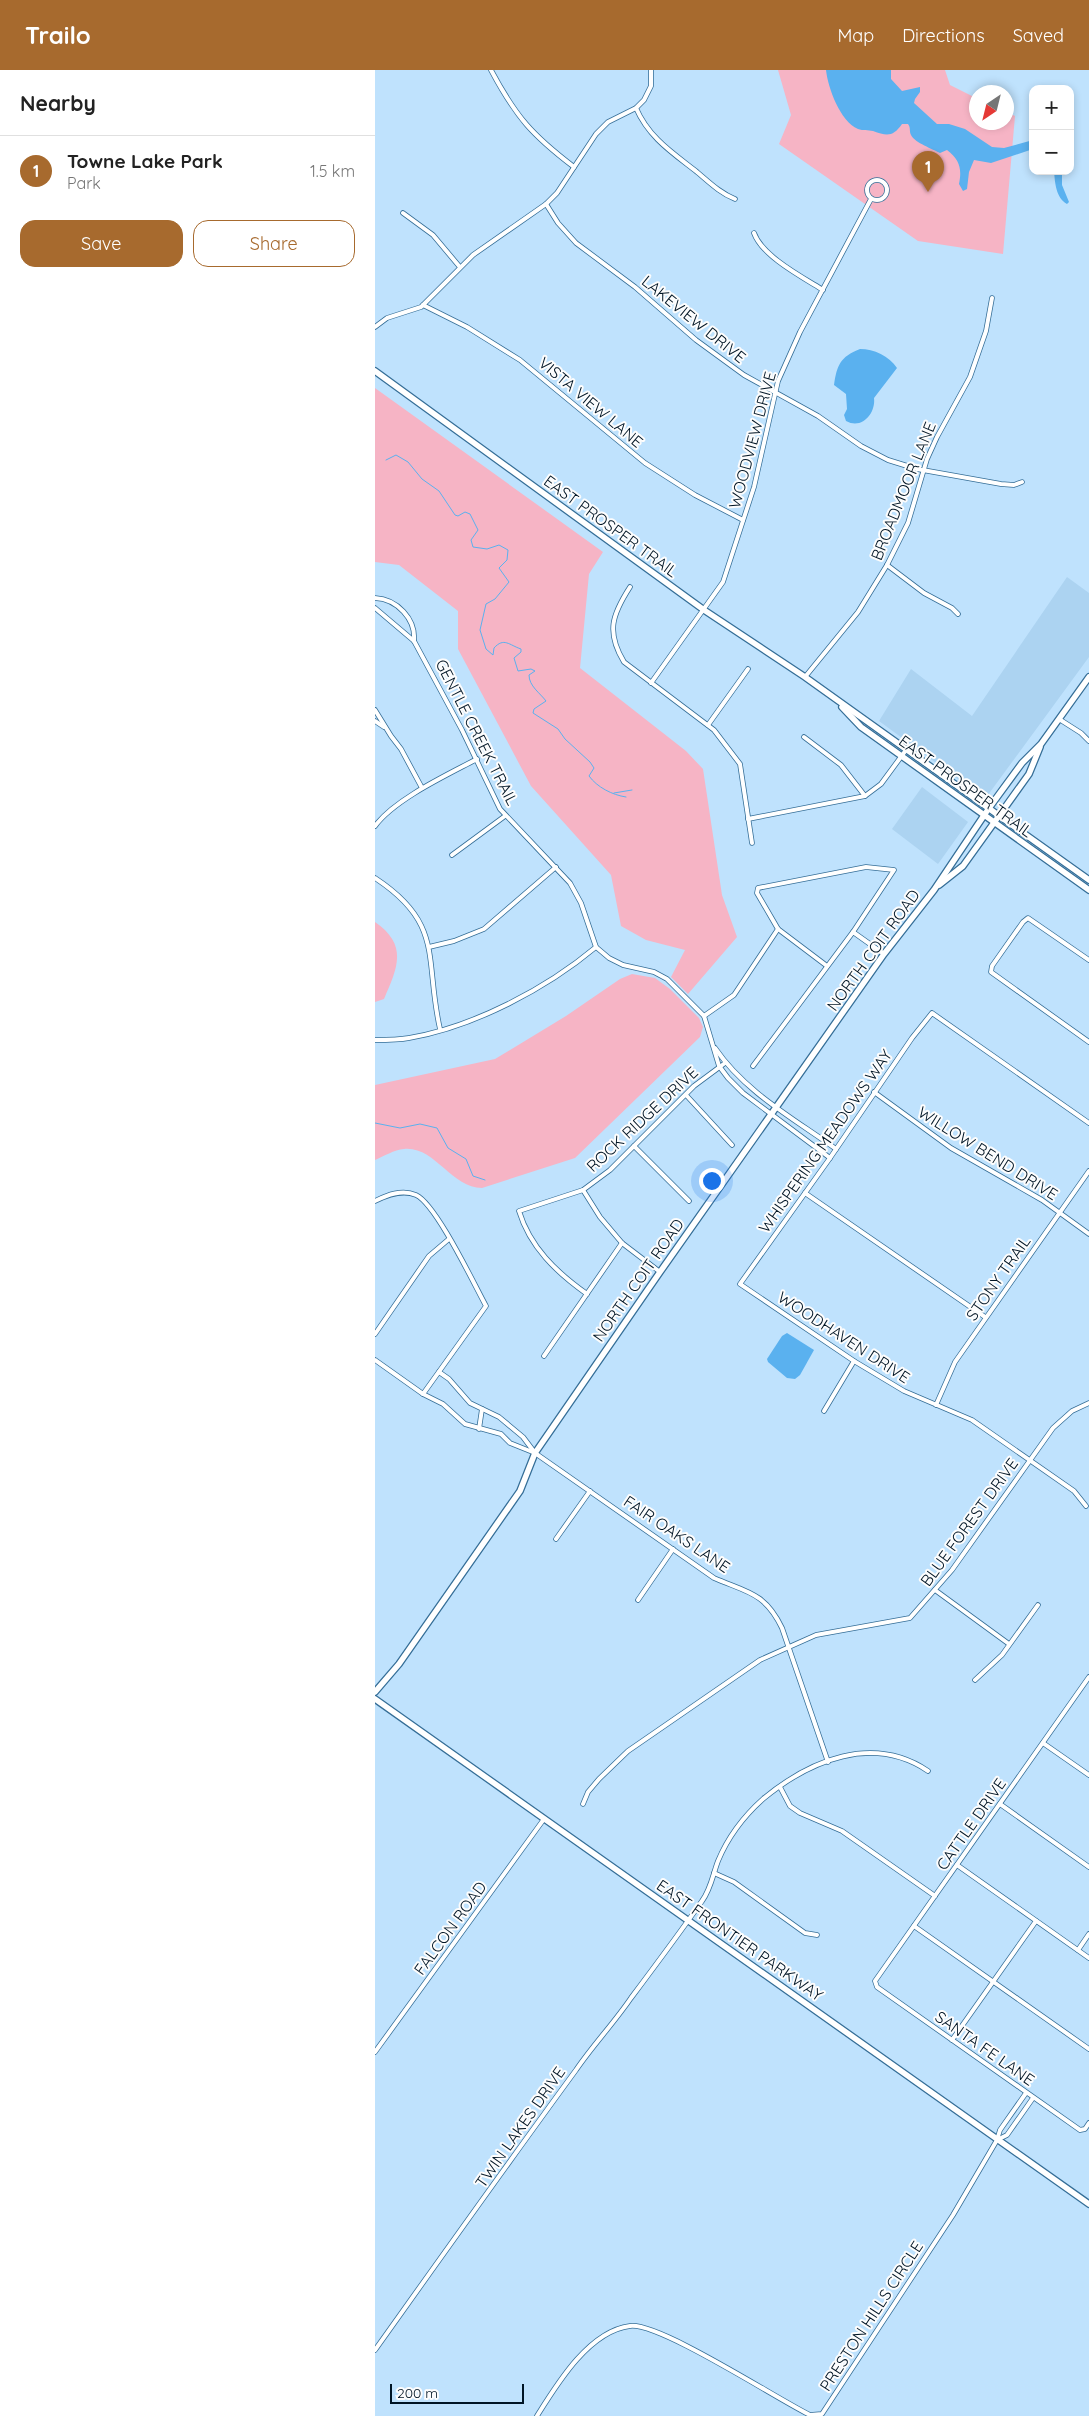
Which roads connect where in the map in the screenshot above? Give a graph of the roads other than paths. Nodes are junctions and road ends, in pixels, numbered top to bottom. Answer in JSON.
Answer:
{"nodes":[{"id":1,"x":491,"y":70,"type":"edge"},
{"id":2,"x":651,"y":70,"type":"edge"},
{"id":3,"x":636,"y":108,"type":"junction"},
{"id":4,"x":574,"y":167,"type":"junction"},
{"id":5,"x":735,"y":199,"type":"dead end"},
{"id":6,"x":871,"y":199,"type":"junction"},
{"id":7,"x":546,"y":204,"type":"junction"},
{"id":8,"x":403,"y":213,"type":"dead end"},
{"id":9,"x":754,"y":233,"type":"dead end"},
{"id":10,"x":459,"y":266,"type":"junction"},
{"id":11,"x":823,"y":290,"type":"junction"},
{"id":12,"x":993,"y":298,"type":"dead end"},
{"id":13,"x":423,"y":305,"type":"junction"},
{"id":14,"x":375,"y":327,"type":"edge"},
{"id":15,"x":375,"y":371,"type":"edge"},
{"id":16,"x":774,"y":393,"type":"junction"},
{"id":17,"x":924,"y":470,"type":"junction"},
{"id":18,"x":1022,"y":482,"type":"dead end"},
{"id":19,"x":743,"y":520,"type":"junction"},
{"id":20,"x":887,"y":565,"type":"junction"},
{"id":21,"x":630,"y":587,"type":"dead end"},
{"id":22,"x":375,"y":598,"type":"edge"},
{"id":23,"x":375,"y":608,"type":"edge"},
{"id":24,"x":704,"y":610,"type":"junction"},
{"id":25,"x":958,"y":614,"type":"dead end"},
{"id":26,"x":414,"y":640,"type":"junction"},
{"id":27,"x":748,"y":669,"type":"dead end"},
{"id":28,"x":805,"y":676,"type":"junction"},
{"id":29,"x":1089,"y":677,"type":"edge"},
{"id":30,"x":651,"y":682,"type":"junction"},
{"id":31,"x":834,"y":698,"type":"junction"},
{"id":32,"x":375,"y":710,"type":"edge"},
{"id":33,"x":1059,"y":719,"type":"junction"},
{"id":34,"x":375,"y":721,"type":"edge"},
{"id":35,"x":708,"y":725,"type":"junction"},
{"id":36,"x":386,"y":728,"type":"junction"},
{"id":37,"x":804,"y":737,"type":"dead end"},
{"id":38,"x":1089,"y":742,"type":"edge"},
{"id":39,"x":1041,"y":744,"type":"junction"},
{"id":40,"x":906,"y":750,"type":"junction"},
{"id":41,"x":901,"y":757,"type":"junction"},
{"id":42,"x":477,"y":759,"type":"junction"},
{"id":43,"x":422,"y":788,"type":"junction"},
{"id":44,"x":865,"y":796,"type":"junction"},
{"id":45,"x":989,"y":808,"type":"junction"},
{"id":46,"x":505,"y":816,"type":"junction"},
{"id":47,"x":983,"y":816,"type":"junction"},
{"id":48,"x":999,"y":816,"type":"junction"},
{"id":49,"x":748,"y":819,"type":"junction"},
{"id":50,"x":993,"y":823,"type":"junction"},
{"id":51,"x":375,"y":826,"type":"edge"},
{"id":52,"x":752,"y":843,"type":"dead end"},
{"id":53,"x":451,"y":856,"type":"dead end"},
{"id":54,"x":556,"y":867,"type":"junction"},
{"id":55,"x":375,"y":878,"type":"edge"},
{"id":56,"x":1089,"y":880,"type":"edge"},
{"id":57,"x":934,"y":890,"type":"junction"},
{"id":58,"x":1089,"y":890,"type":"edge"},
{"id":59,"x":778,"y":929,"type":"junction"},
{"id":60,"x":853,"y":932,"type":"junction"},
{"id":61,"x":429,"y":947,"type":"junction"},
{"id":62,"x":596,"y":947,"type":"junction"},
{"id":63,"x":884,"y":954,"type":"junction"},
{"id":64,"x":1089,"y":960,"type":"edge"},
{"id":65,"x":827,"y":966,"type":"junction"},
{"id":66,"x":704,"y":1016,"type":"junction"},
{"id":67,"x":440,"y":1030,"type":"junction"},
{"id":68,"x":375,"y":1040,"type":"edge"},
{"id":69,"x":1089,"y":1042,"type":"edge"},
{"id":70,"x":712,"y":1044,"type":"junction"},
{"id":71,"x":725,"y":1063,"type":"junction"},
{"id":72,"x":719,"y":1066,"type":"junction"},
{"id":73,"x":753,"y":1066,"type":"dead end"},
{"id":74,"x":874,"y":1092,"type":"junction"},
{"id":75,"x":686,"y":1095,"type":"junction"},
{"id":76,"x":777,"y":1107,"type":"junction"},
{"id":77,"x":771,"y":1115,"type":"junction"},
{"id":78,"x":1089,"y":1123,"type":"edge"},
{"id":79,"x":732,"y":1145,"type":"dead end"},
{"id":80,"x":634,"y":1146,"type":"junction"},
{"id":81,"x":836,"y":1149,"type":"junction"},
{"id":82,"x":830,"y":1158,"type":"junction"},
{"id":83,"x":1089,"y":1171,"type":"edge"},
{"id":84,"x":583,"y":1190,"type":"junction"},
{"id":85,"x":805,"y":1193,"type":"junction"},
{"id":86,"x":689,"y":1201,"type":"dead end"},
{"id":87,"x":375,"y":1202,"type":"edge"},
{"id":88,"x":1059,"y":1213,"type":"junction"},
{"id":89,"x":1089,"y":1234,"type":"edge"},
{"id":90,"x":449,"y":1239,"type":"junction"},
{"id":91,"x":622,"y":1243,"type":"junction"},
{"id":92,"x":660,"y":1272,"type":"junction"},
{"id":93,"x":740,"y":1284,"type":"joint"},
{"id":94,"x":587,"y":1294,"type":"junction"},
{"id":95,"x":985,"y":1318,"type":"junction"},
{"id":96,"x":375,"y":1334,"type":"edge"},
{"id":97,"x":544,"y":1356,"type":"dead end"},
{"id":98,"x":375,"y":1360,"type":"edge"},
{"id":99,"x":854,"y":1361,"type":"junction"},
{"id":100,"x":439,"y":1372,"type":"junction"},
{"id":101,"x":423,"y":1394,"type":"junction"},
{"id":102,"x":1089,"y":1403,"type":"edge"},
{"id":103,"x":937,"y":1405,"type":"junction"},
{"id":104,"x":482,"y":1409,"type":"junction"},
{"id":105,"x":824,"y":1411,"type":"dead end"},
{"id":106,"x":479,"y":1429,"type":"junction"},
{"id":107,"x":514,"y":1429,"type":"junction"},
{"id":108,"x":506,"y":1439,"type":"junction"},
{"id":109,"x":535,"y":1453,"type":"junction"},
{"id":110,"x":1030,"y":1460,"type":"junction"},
{"id":111,"x":591,"y":1491,"type":"junction"},
{"id":112,"x":1086,"y":1506,"type":"dead end"},
{"id":113,"x":556,"y":1539,"type":"dead end"},
{"id":114,"x":673,"y":1549,"type":"junction"},
{"id":115,"x":935,"y":1590,"type":"junction"},
{"id":116,"x":638,"y":1600,"type":"dead end"},
{"id":117,"x":1039,"y":1605,"type":"dead end"},
{"id":118,"x":1009,"y":1644,"type":"junction"},
{"id":119,"x":789,"y":1646,"type":"junction"},
{"id":120,"x":1089,"y":1678,"type":"edge"},
{"id":121,"x":975,"y":1680,"type":"dead end"},
{"id":122,"x":1087,"y":1683,"type":"edge"},
{"id":123,"x":375,"y":1692,"type":"edge"},
{"id":124,"x":375,"y":1700,"type":"edge"},
{"id":125,"x":1043,"y":1743,"type":"junction"},
{"id":126,"x":828,"y":1762,"type":"junction"},
{"id":127,"x":928,"y":1771,"type":"dead end"},
{"id":128,"x":1089,"y":1775,"type":"edge"},
{"id":129,"x":780,"y":1787,"type":"junction"},
{"id":130,"x":583,"y":1804,"type":"dead end"},
{"id":131,"x":1000,"y":1804,"type":"junction"},
{"id":132,"x":544,"y":1819,"type":"junction"},
{"id":133,"x":957,"y":1865,"type":"junction"},
{"id":134,"x":1089,"y":1866,"type":"edge"},
{"id":135,"x":714,"y":1873,"type":"junction"},
{"id":136,"x":935,"y":1896,"type":"junction"},
{"id":137,"x":687,"y":1920,"type":"junction"},
{"id":138,"x":1037,"y":1921,"type":"junction"},
{"id":139,"x":914,"y":1926,"type":"junction"},
{"id":140,"x":817,"y":1934,"type":"dead end"},
{"id":141,"x":1089,"y":1934,"type":"edge"},
{"id":142,"x":1078,"y":1950,"type":"junction"},
{"id":143,"x":1089,"y":1958,"type":"edge"},
{"id":144,"x":993,"y":1982,"type":"junction"},
{"id":145,"x":875,"y":1984,"type":"joint"},
{"id":146,"x":952,"y":2040,"type":"junction"},
{"id":147,"x":1089,"y":2049,"type":"edge"},
{"id":148,"x":375,"y":2052,"type":"edge"},
{"id":149,"x":1026,"y":2092,"type":"junction"},
{"id":150,"x":1033,"y":2098,"type":"junction"},
{"id":151,"x":1089,"y":2123,"type":"edge"},
{"id":152,"x":997,"y":2140,"type":"junction"},
{"id":153,"x":1089,"y":2204,"type":"edge"},
{"id":154,"x":375,"y":2350,"type":"edge"},
{"id":155,"x":537,"y":2416,"type":"edge"}],
"edges":[{"from":1,"to":4,"type":"street"},
{"from":2,"to":3,"type":"street"},
{"from":3,"to":4,"type":"street"},
{"from":3,"to":5,"type":"street"},
{"from":4,"to":7,"type":"street"},
{"from":6,"to":6,"type":"street"},
{"from":6,"to":11,"type":"street","name":"WOODVIEW DRIVE"},
{"from":7,"to":10,"type":"street"},
{"from":7,"to":16,"type":"street","name":"LAKEVIEW DRIVE"},
{"from":8,"to":10,"type":"street"},
{"from":9,"to":11,"type":"street"},
{"from":10,"to":13,"type":"street"},
{"from":11,"to":16,"type":"street","name":"WOODVIEW DRIVE"},
{"from":12,"to":17,"type":"street","name":"BROADMOOR LANE"},
{"from":13,"to":14,"type":"street"},
{"from":13,"to":19,"type":"street","name":"VISTA VIEW LANE"},
{"from":15,"to":24,"type":"street","name":"EAST PROSPER TRAIL"},
{"from":16,"to":17,"type":"street","name":"LAKEVIEW DRIVE"},
{"from":16,"to":19,"type":"street","name":"WOODVIEW DRIVE"},
{"from":17,"to":18,"type":"street","name":"LAKEVIEW DRIVE"},
{"from":17,"to":20,"type":"street","name":"BROADMOOR LANE"},
{"from":19,"to":24,"type":"street","name":"WOODVIEW DRIVE"},
{"from":20,"to":25,"type":"street"},
{"from":20,"to":28,"type":"street","name":"BROADMOOR LANE"},
{"from":21,"to":30,"type":"street"},
{"from":22,"to":26,"type":"street","name":"GENTLE CREEK TRAIL"},
{"from":23,"to":26,"type":"street","name":"GENTLE CREEK TRAIL"},
{"from":24,"to":28,"type":"street","name":"EAST PROSPER TRAIL"},
{"from":24,"to":30,"type":"street","name":"WOODVIEW DRIVE"},
{"from":26,"to":42,"type":"street","name":"GENTLE CREEK TRAIL"},
{"from":27,"to":35,"type":"street"},
{"from":28,"to":31,"type":"street","name":"EAST PROSPER TRAIL"},
{"from":29,"to":33,"type":"street","name":"NORTH COIT ROAD"},
{"from":30,"to":35,"type":"street"},
{"from":31,"to":40,"type":"street","name":"EAST PROSPER TRAIL"},
{"from":31,"to":41,"type":"street","name":"EAST PROSPER TRAIL"},
{"from":32,"to":36,"type":"street"},
{"from":33,"to":38,"type":"street"},
{"from":33,"to":39,"type":"street","name":"NORTH COIT ROAD"},
{"from":34,"to":36,"type":"street"},
{"from":35,"to":49,"type":"street"},
{"from":36,"to":43,"type":"street"},
{"from":37,"to":44,"type":"street"},
{"from":39,"to":45,"type":"street","name":"NORTH COIT ROAD"},
{"from":39,"to":48,"type":"street","name":"NORTH COIT ROAD"},
{"from":40,"to":41,"type":"street"},
{"from":40,"to":45,"type":"street","name":"EAST PROSPER TRAIL"},
{"from":41,"to":44,"type":"street"},
{"from":41,"to":47,"type":"street","name":"EAST PROSPER TRAIL"},
{"from":42,"to":43,"type":"street"},
{"from":42,"to":46,"type":"street","name":"GENTLE CREEK TRAIL"},
{"from":43,"to":51,"type":"street"},
{"from":44,"to":49,"type":"street"},
{"from":45,"to":47,"type":"street","name":"NORTH COIT ROAD"},
{"from":45,"to":48,"type":"street","name":"EAST PROSPER TRAIL"},
{"from":46,"to":53,"type":"street"},
{"from":46,"to":54,"type":"street","name":"GENTLE CREEK TRAIL"},
{"from":47,"to":50,"type":"street","name":"EAST PROSPER TRAIL"},
{"from":47,"to":57,"type":"street","name":"NORTH COIT ROAD"},
{"from":48,"to":50,"type":"street","name":"NORTH COIT ROAD"},
{"from":48,"to":56,"type":"street","name":"EAST PROSPER TRAIL"},
{"from":49,"to":52,"type":"street"},
{"from":50,"to":57,"type":"street","name":"NORTH COIT ROAD"},
{"from":50,"to":58,"type":"street","name":"EAST PROSPER TRAIL"},
{"from":54,"to":61,"type":"street"},
{"from":54,"to":62,"type":"street","name":"GENTLE CREEK TRAIL"},
{"from":55,"to":61,"type":"street"},
{"from":57,"to":63,"type":"street","name":"NORTH COIT ROAD"},
{"from":59,"to":60,"type":"street"},
{"from":59,"to":65,"type":"street"},
{"from":59,"to":66,"type":"street"},
{"from":60,"to":63,"type":"street"},
{"from":60,"to":65,"type":"street"},
{"from":61,"to":67,"type":"street"},
{"from":62,"to":66,"type":"street"},
{"from":62,"to":67,"type":"street"},
{"from":63,"to":76,"type":"street","name":"NORTH COIT ROAD"},
{"from":64,"to":69,"type":"street"},
{"from":65,"to":73,"type":"street"},
{"from":66,"to":70,"type":"street"},
{"from":67,"to":68,"type":"street"},
{"from":70,"to":71,"type":"street"},
{"from":70,"to":72,"type":"street"},
{"from":71,"to":72,"type":"street","name":"ROCK RIDGE DRIVE"},
{"from":71,"to":76,"type":"street"},
{"from":72,"to":75,"type":"street","name":"ROCK RIDGE DRIVE"},
{"from":72,"to":77,"type":"street"},
{"from":74,"to":78,"type":"street","name":"WHISPERING MEADOWS WAY"},
{"from":74,"to":81,"type":"street","name":"WHISPERING MEADOWS WAY"},
{"from":74,"to":88,"type":"street","name":"WILLOW BEND DRIVE"},
{"from":75,"to":79,"type":"street"},
{"from":75,"to":80,"type":"street","name":"ROCK RIDGE DRIVE"},
{"from":76,"to":77,"type":"street","name":"NORTH COIT ROAD"},
{"from":76,"to":81,"type":"street"},
{"from":77,"to":82,"type":"street"},
{"from":77,"to":92,"type":"street","name":"NORTH COIT ROAD"},
{"from":80,"to":84,"type":"street","name":"ROCK RIDGE DRIVE"},
{"from":80,"to":86,"type":"street"},
{"from":81,"to":82,"type":"street","name":"WHISPERING MEADOWS WAY"},
{"from":82,"to":85,"type":"street","name":"WHISPERING MEADOWS WAY"},
{"from":83,"to":88,"type":"street","name":"STONY TRAIL"},
{"from":84,"to":91,"type":"street"},
{"from":84,"to":94,"type":"street","name":"ROCK RIDGE DRIVE"},
{"from":85,"to":93,"type":"street","name":"WHISPERING MEADOWS WAY"},
{"from":85,"to":95,"type":"street"},
{"from":87,"to":90,"type":"street"},
{"from":88,"to":89,"type":"street","name":"WILLOW BEND DRIVE"},
{"from":88,"to":95,"type":"street","name":"STONY TRAIL"},
{"from":90,"to":96,"type":"street"},
{"from":90,"to":100,"type":"street"},
{"from":91,"to":92,"type":"street"},
{"from":91,"to":94,"type":"street"},
{"from":92,"to":109,"type":"street","name":"NORTH COIT ROAD"},
{"from":93,"to":99,"type":"street","name":"WOODHAVEN DRIVE"},
{"from":94,"to":97,"type":"street"},
{"from":95,"to":103,"type":"street","name":"STONY TRAIL"},
{"from":98,"to":101,"type":"street","name":"FAIR OAKS LANE"},
{"from":99,"to":103,"type":"street","name":"WOODHAVEN DRIVE"},
{"from":99,"to":105,"type":"street"},
{"from":100,"to":101,"type":"street"},
{"from":100,"to":104,"type":"street","name":"FAIR OAKS LANE"},
{"from":101,"to":106,"type":"street","name":"FAIR OAKS LANE"},
{"from":102,"to":110,"type":"street","name":"BLUE FOREST DRIVE"},
{"from":103,"to":110,"type":"street","name":"WOODHAVEN DRIVE"},
{"from":104,"to":106,"type":"street"},
{"from":104,"to":107,"type":"street","name":"FAIR OAKS LANE"},
{"from":106,"to":108,"type":"street","name":"FAIR OAKS LANE"},
{"from":107,"to":108,"type":"street"},
{"from":107,"to":109,"type":"street","name":"FAIR OAKS LANE"},
{"from":108,"to":109,"type":"street","name":"FAIR OAKS LANE"},
{"from":109,"to":111,"type":"street","name":"FAIR OAKS LANE"},
{"from":109,"to":123,"type":"street","name":"NORTH COIT ROAD"},
{"from":110,"to":112,"type":"street","name":"WOODHAVEN DRIVE"},
{"from":110,"to":115,"type":"street","name":"BLUE FOREST DRIVE"},
{"from":111,"to":113,"type":"street"},
{"from":111,"to":114,"type":"street","name":"FAIR OAKS LANE"},
{"from":114,"to":116,"type":"street"},
{"from":114,"to":119,"type":"street","name":"FAIR OAKS LANE"},
{"from":115,"to":118,"type":"street"},
{"from":115,"to":119,"type":"street","name":"BLUE FOREST DRIVE"},
{"from":117,"to":118,"type":"street"},
{"from":118,"to":121,"type":"street"},
{"from":119,"to":126,"type":"street","name":"FAIR OAKS LANE"},
{"from":119,"to":130,"type":"street","name":"BLUE FOREST DRIVE"},
{"from":120,"to":122,"type":"street","name":"CATTLE DRIVE"},
{"from":122,"to":125,"type":"street","name":"CATTLE DRIVE"},
{"from":124,"to":132,"type":"street","name":"EAST FRONTIER PARKWAY"},
{"from":125,"to":128,"type":"street"},
{"from":125,"to":131,"type":"street","name":"CATTLE DRIVE"},
{"from":126,"to":127,"type":"street","name":"TWIN LAKES DRIVE"},
{"from":126,"to":129,"type":"street","name":"TWIN LAKES DRIVE"},
{"from":129,"to":135,"type":"street","name":"TWIN LAKES DRIVE"},
{"from":129,"to":136,"type":"street"},
{"from":131,"to":133,"type":"street","name":"CATTLE DRIVE"},
{"from":131,"to":134,"type":"street"},
{"from":132,"to":137,"type":"street","name":"EAST FRONTIER PARKWAY"},
{"from":132,"to":148,"type":"street","name":"FALCON ROAD"},
{"from":133,"to":136,"type":"street","name":"CATTLE DRIVE"},
{"from":133,"to":138,"type":"street"},
{"from":135,"to":137,"type":"street","name":"TWIN LAKES DRIVE"},
{"from":135,"to":140,"type":"street"},
{"from":136,"to":139,"type":"street","name":"CATTLE DRIVE"},
{"from":137,"to":152,"type":"street","name":"EAST FRONTIER PARKWAY"},
{"from":137,"to":154,"type":"street","name":"TWIN LAKES DRIVE"},
{"from":138,"to":142,"type":"street"},
{"from":138,"to":144,"type":"street"},
{"from":139,"to":144,"type":"street"},
{"from":139,"to":145,"type":"street","name":"CATTLE DRIVE"},
{"from":141,"to":142,"type":"street"},
{"from":142,"to":143,"type":"street"},
{"from":144,"to":146,"type":"street"},
{"from":144,"to":147,"type":"street"},
{"from":145,"to":146,"type":"street","name":"SANTA FE LANE"},
{"from":146,"to":149,"type":"street","name":"SANTA FE LANE"},
{"from":149,"to":150,"type":"street","name":"SANTA FE LANE"},
{"from":149,"to":152,"type":"street"},
{"from":150,"to":151,"type":"street","name":"SANTA FE LANE"},
{"from":150,"to":152,"type":"street"},
{"from":152,"to":153,"type":"street","name":"EAST FRONTIER PARKWAY"},
{"from":152,"to":155,"type":"street","name":"PRESTON HILLS CIRCLE"}]}
